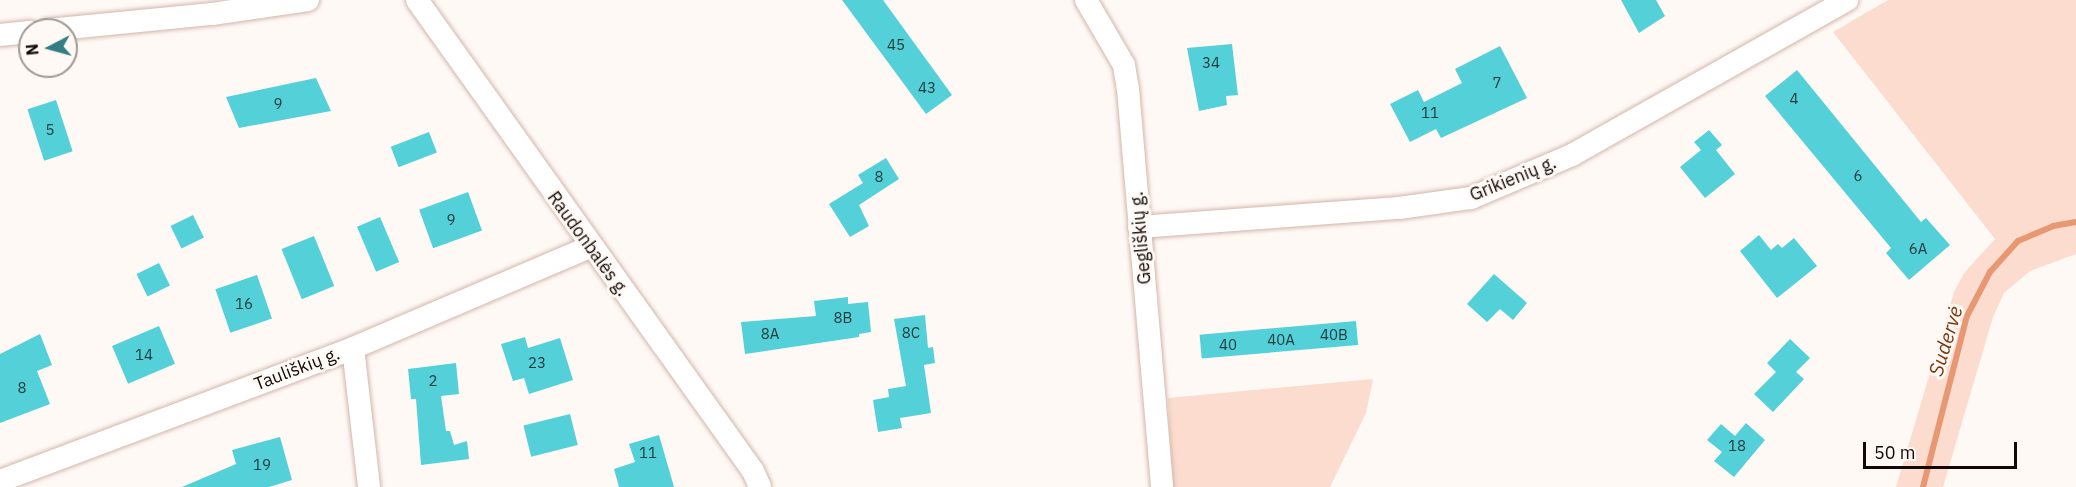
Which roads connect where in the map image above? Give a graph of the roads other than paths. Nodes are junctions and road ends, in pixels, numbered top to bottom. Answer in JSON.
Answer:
{"nodes":[{"id":1,"x":308,"y":0,"type":"edge"},
{"id":2,"x":417,"y":0,"type":"edge"},
{"id":3,"x":1086,"y":0,"type":"edge"},
{"id":4,"x":1846,"y":0,"type":"edge"},
{"id":5,"x":78,"y":27,"type":"edge"},
{"id":6,"x":18,"y":33,"type":"edge"},
{"id":7,"x":0,"y":34,"type":"edge"},
{"id":8,"x":1139,"y":227,"type":"junction"},
{"id":9,"x":590,"y":248,"type":"junction"},
{"id":10,"x":354,"y":348,"type":"junction"},
{"id":11,"x":0,"y":481,"type":"edge"},
{"id":12,"x":369,"y":487,"type":"edge"},
{"id":13,"x":760,"y":487,"type":"edge"},
{"id":14,"x":1162,"y":487,"type":"edge"}],
"edges":[{"from":1,"to":5,"type":"street"},
{"from":2,"to":9,"type":"street","name":"Raudonbalės g."},
{"from":3,"to":8,"type":"street","name":"Gegliškių g."},
{"from":4,"to":8,"type":"street","name":"Grikienių g."},
{"from":6,"to":7,"type":"street"},
{"from":8,"to":14,"type":"street","name":"Gegliškių g."},
{"from":9,"to":10,"type":"street","name":"Tauliškių g."},
{"from":9,"to":13,"type":"street","name":"Raudonbalės g."},
{"from":10,"to":11,"type":"street","name":"Tauliškių g."},
{"from":10,"to":12,"type":"street"}]}
